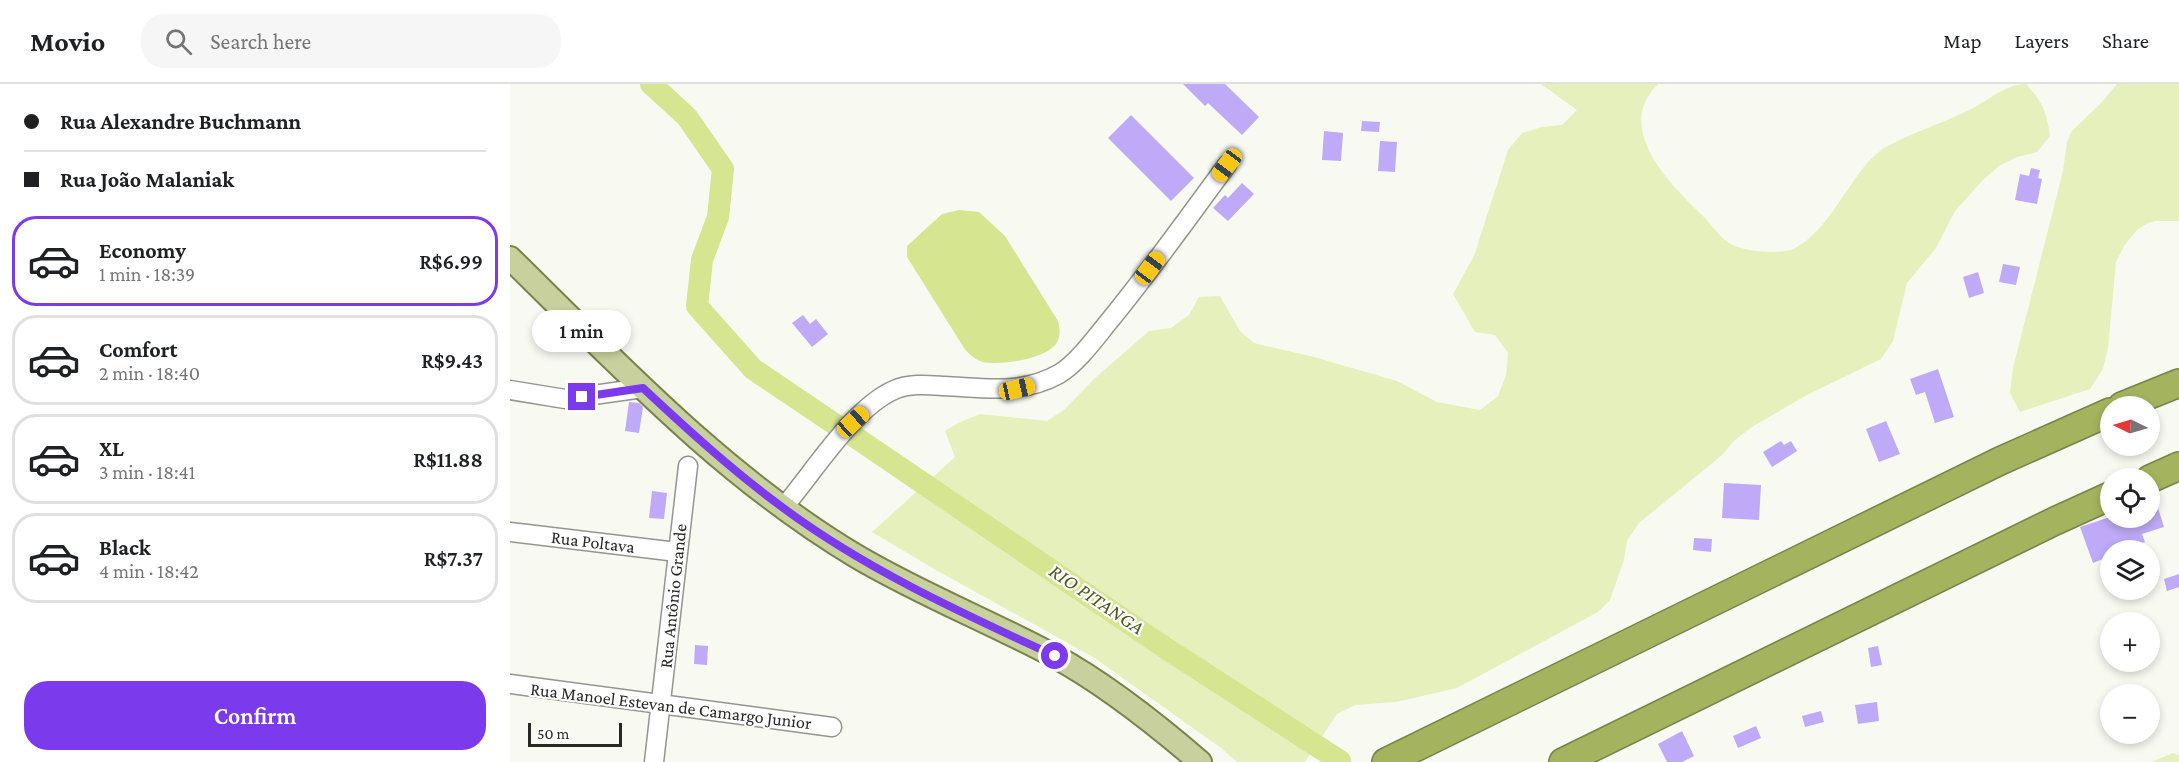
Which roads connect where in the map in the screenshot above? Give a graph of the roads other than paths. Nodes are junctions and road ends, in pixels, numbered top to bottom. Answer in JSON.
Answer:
{"nodes":[{"id":1,"x":1227,"y":165,"type":"dead end"},
{"id":2,"x":510,"y":258,"type":"edge"},
{"id":3,"x":2179,"y":383,"type":"edge"},
{"id":4,"x":643,"y":388,"type":"junction"},
{"id":5,"x":510,"y":390,"type":"edge"},
{"id":6,"x":2147,"y":396,"type":"edge"},
{"id":7,"x":2100,"y":416,"type":"edge"},
{"id":8,"x":688,"y":466,"type":"dead end"},
{"id":9,"x":2179,"y":466,"type":"edge"},
{"id":10,"x":2160,"y":475,"type":"edge"},
{"id":11,"x":2100,"y":501,"type":"edge"},
{"id":12,"x":783,"y":508,"type":"junction"},
{"id":13,"x":510,"y":532,"type":"edge"},
{"id":14,"x":677,"y":552,"type":"junction"},
{"id":15,"x":510,"y":684,"type":"edge"},
{"id":16,"x":661,"y":704,"type":"junction"},
{"id":17,"x":831,"y":727,"type":"dead end"},
{"id":18,"x":654,"y":762,"type":"edge"},
{"id":19,"x":1200,"y":762,"type":"edge"},
{"id":20,"x":1386,"y":762,"type":"edge"},
{"id":21,"x":1563,"y":762,"type":"edge"}],
"edges":[{"from":1,"to":12,"type":"street"},
{"from":2,"to":4,"type":"main road"},
{"from":3,"to":6,"type":"highway"},
{"from":4,"to":5,"type":"street"},
{"from":4,"to":12,"type":"main road"},
{"from":7,"to":20,"type":"highway"},
{"from":8,"to":14,"type":"street","name":"Rua Antônio Grande"},
{"from":9,"to":10,"type":"highway"},
{"from":11,"to":21,"type":"highway"},
{"from":12,"to":19,"type":"main road"},
{"from":13,"to":14,"type":"street","name":"Rua Poltava"},
{"from":14,"to":16,"type":"street","name":"Rua Antônio Grande"},
{"from":15,"to":16,"type":"street","name":"Rua Manoel Estevan de Camargo Junior"},
{"from":16,"to":17,"type":"street","name":"Rua Manoel Estevan de Camargo Junior"},
{"from":16,"to":18,"type":"street","name":"Rua Antônio Grande"}]}
